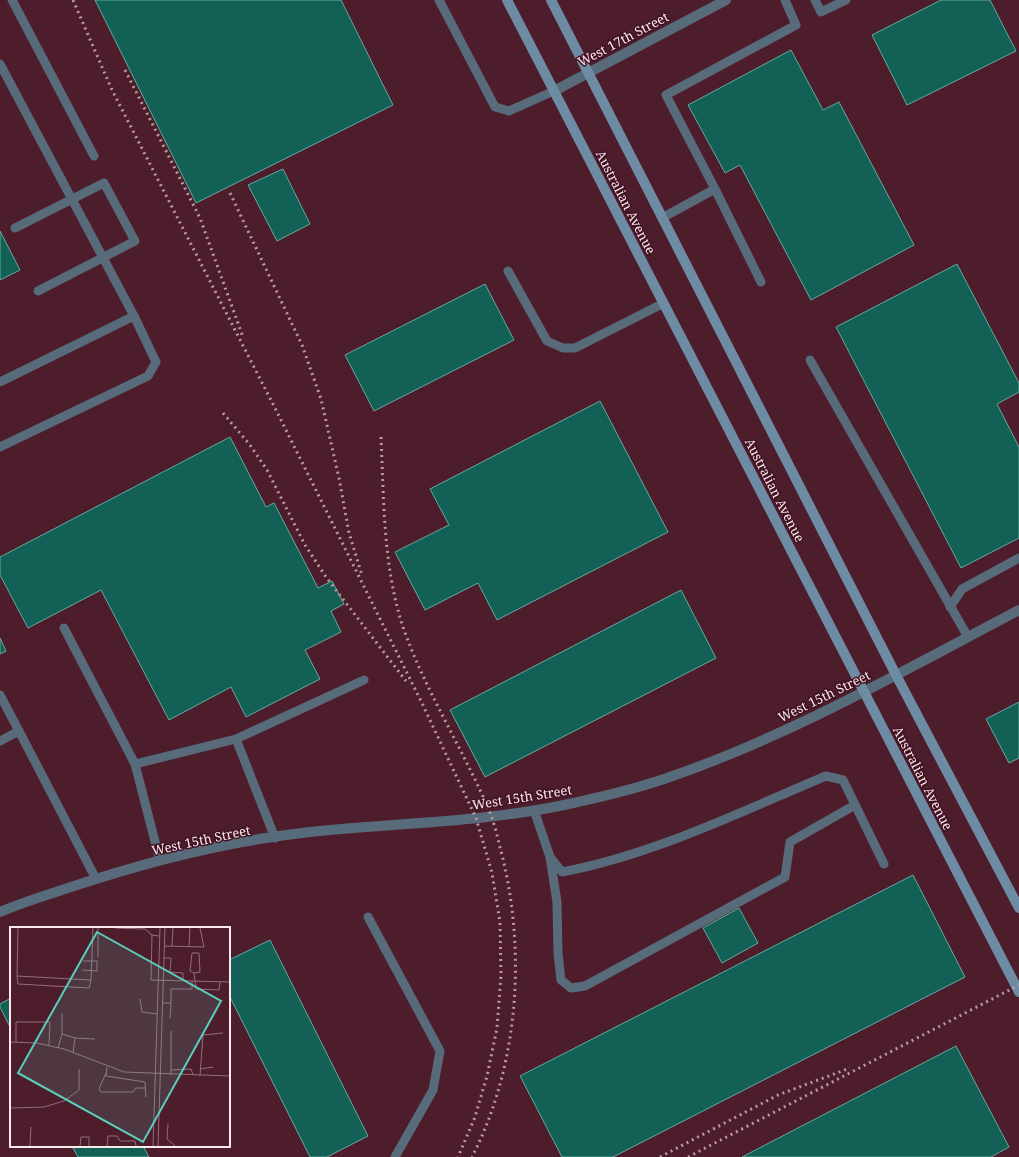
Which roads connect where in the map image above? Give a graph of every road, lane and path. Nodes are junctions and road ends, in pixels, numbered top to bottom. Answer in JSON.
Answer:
{"nodes":[{"id":1,"x":12,"y":0,"type":"edge"},
{"id":2,"x":439,"y":0,"type":"edge"},
{"id":3,"x":507,"y":0,"type":"edge"},
{"id":4,"x":551,"y":0,"type":"edge"},
{"id":5,"x":726,"y":0,"type":"edge"},
{"id":6,"x":785,"y":0,"type":"edge"},
{"id":7,"x":814,"y":0,"type":"edge"},
{"id":8,"x":846,"y":0,"type":"edge"},
{"id":9,"x":710,"y":4,"type":"edge"},
{"id":10,"x":0,"y":64,"type":"edge"},
{"id":11,"x":588,"y":72,"type":"junction"},
{"id":12,"x":554,"y":91,"type":"junction"},
{"id":13,"x":94,"y":156,"type":"dead end"},
{"id":14,"x":715,"y":188,"type":"junction"},
{"id":15,"x":72,"y":199,"type":"junction"},
{"id":16,"x":662,"y":218,"type":"junction"},
{"id":17,"x":15,"y":228,"type":"dead end"},
{"id":18,"x":103,"y":257,"type":"junction"},
{"id":19,"x":508,"y":271,"type":"dead end"},
{"id":20,"x":761,"y":282,"type":"dead end"},
{"id":21,"x":38,"y":290,"type":"dead end"},
{"id":22,"x":664,"y":303,"type":"junction"},
{"id":23,"x":134,"y":316,"type":"junction"},
{"id":24,"x":810,"y":360,"type":"dead end"},
{"id":25,"x":0,"y":382,"type":"edge"},
{"id":26,"x":0,"y":448,"type":"edge"},
{"id":27,"x":1019,"y":558,"type":"edge"},
{"id":28,"x":950,"y":607,"type":"junction"},
{"id":29,"x":1019,"y":610,"type":"edge"},
{"id":30,"x":64,"y":628,"type":"dead end"},
{"id":31,"x":968,"y":637,"type":"junction"},
{"id":32,"x":896,"y":675,"type":"junction"},
{"id":33,"x":364,"y":680,"type":"dead end"},
{"id":34,"x":864,"y":692,"type":"junction"},
{"id":35,"x":0,"y":695,"type":"edge"},
{"id":36,"x":19,"y":731,"type":"junction"},
{"id":37,"x":236,"y":738,"type":"junction"},
{"id":38,"x":0,"y":741,"type":"edge"},
{"id":39,"x":135,"y":764,"type":"junction"},
{"id":40,"x":855,"y":805,"type":"junction"},
{"id":41,"x":534,"y":810,"type":"junction"},
{"id":42,"x":275,"y":838,"type":"junction"},
{"id":43,"x":550,"y":857,"type":"junction"},
{"id":44,"x":160,"y":861,"type":"junction"},
{"id":45,"x":884,"y":864,"type":"dead end"},
{"id":46,"x":96,"y":879,"type":"junction"},
{"id":47,"x":1019,"y":908,"type":"edge"},
{"id":48,"x":0,"y":912,"type":"edge"},
{"id":49,"x":368,"y":917,"type":"dead end"},
{"id":50,"x":1019,"y":992,"type":"edge"},
{"id":51,"x":395,"y":1157,"type":"edge"}],
"edges":[{"from":1,"to":13,"type":"lane"},
{"from":2,"to":12,"type":"lane"},
{"from":3,"to":12,"type":"main road","name":"Australian Avenue"},
{"from":4,"to":11,"type":"main road","name":"Australian Avenue"},
{"from":5,"to":9,"type":"street","name":"West 17th Street"},
{"from":6,"to":14,"type":"lane"},
{"from":7,"to":8,"type":"lane"},
{"from":9,"to":11,"type":"street","name":"West 17th Street"},
{"from":10,"to":15,"type":"lane"},
{"from":11,"to":12,"type":"street","name":"West 17th Street"},
{"from":11,"to":16,"type":"main road","name":"Australian Avenue"},
{"from":12,"to":22,"type":"main road","name":"Australian Avenue"},
{"from":14,"to":16,"type":"lane"},
{"from":14,"to":20,"type":"lane"},
{"from":15,"to":17,"type":"lane"},
{"from":15,"to":18,"type":"lane"},
{"from":15,"to":18,"type":"lane"},
{"from":16,"to":32,"type":"main road","name":"Australian Avenue"},
{"from":18,"to":21,"type":"lane"},
{"from":18,"to":23,"type":"lane"},
{"from":19,"to":22,"type":"lane"},
{"from":22,"to":34,"type":"main road","name":"Australian Avenue"},
{"from":23,"to":25,"type":"lane"},
{"from":23,"to":26,"type":"lane"},
{"from":24,"to":28,"type":"lane"},
{"from":27,"to":28,"type":"lane"},
{"from":28,"to":31,"type":"lane"},
{"from":29,"to":31,"type":"street","name":"West 15th Street"},
{"from":30,"to":39,"type":"lane"},
{"from":31,"to":32,"type":"street","name":"West 15th Street"},
{"from":32,"to":34,"type":"street","name":"West 15th Street"},
{"from":32,"to":47,"type":"main road","name":"Australian Avenue"},
{"from":33,"to":37,"type":"lane"},
{"from":34,"to":41,"type":"street","name":"West 15th Street"},
{"from":34,"to":50,"type":"main road","name":"Australian Avenue"},
{"from":35,"to":36,"type":"lane"},
{"from":36,"to":38,"type":"lane"},
{"from":36,"to":46,"type":"lane"},
{"from":37,"to":39,"type":"lane"},
{"from":37,"to":42,"type":"lane"},
{"from":39,"to":44,"type":"lane"},
{"from":40,"to":43,"type":"lane"},
{"from":40,"to":43,"type":"lane"},
{"from":40,"to":45,"type":"lane"},
{"from":41,"to":42,"type":"street","name":"West 15th Street"},
{"from":41,"to":43,"type":"lane"},
{"from":42,"to":44,"type":"street","name":"West 15th Street"},
{"from":44,"to":46,"type":"street","name":"West 15th Street"},
{"from":46,"to":48,"type":"street","name":"West 15th Street"},
{"from":49,"to":51,"type":"lane"}]}
